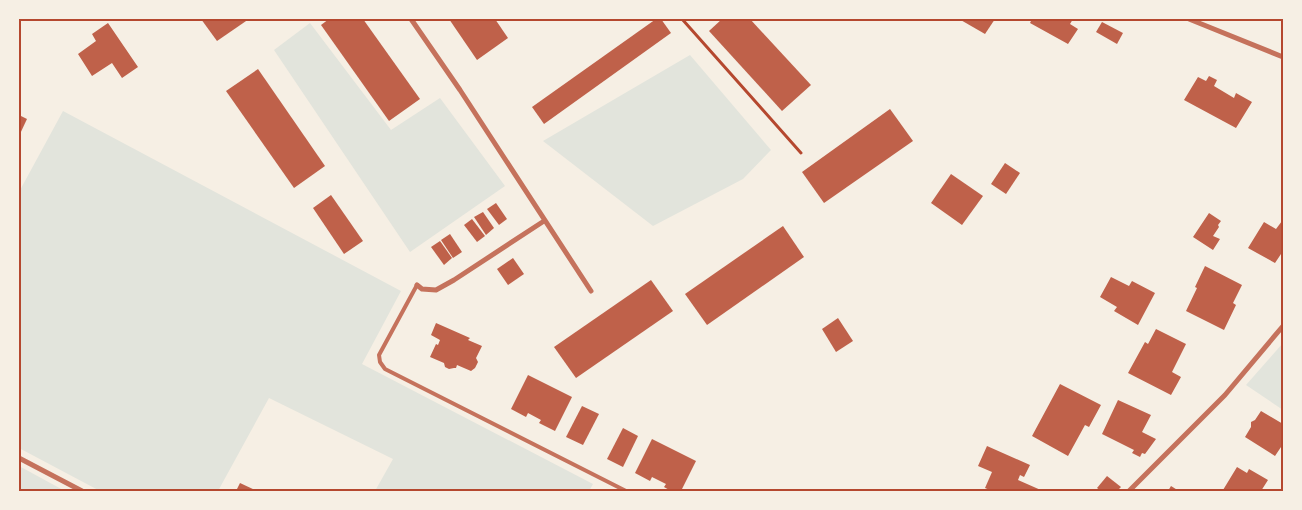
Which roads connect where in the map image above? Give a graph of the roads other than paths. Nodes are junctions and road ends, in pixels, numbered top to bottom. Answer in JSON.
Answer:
{"nodes":[{"id":1,"x":411,"y":19,"type":"edge"},
{"id":2,"x":1189,"y":19,"type":"edge"},
{"id":3,"x":1283,"y":57,"type":"edge"},
{"id":4,"x":544,"y":221,"type":"junction"},
{"id":5,"x":417,"y":285,"type":"joint"},
{"id":6,"x":591,"y":291,"type":"dead end"},
{"id":7,"x":1283,"y":326,"type":"edge"},
{"id":8,"x":19,"y":458,"type":"edge"},
{"id":9,"x":82,"y":491,"type":"edge"},
{"id":10,"x":626,"y":491,"type":"edge"},
{"id":11,"x":1129,"y":491,"type":"edge"}],
"edges":[{"from":1,"to":4,"type":"street"},
{"from":2,"to":3,"type":"street"},
{"from":4,"to":5,"type":"street"},
{"from":4,"to":6,"type":"street"},
{"from":5,"to":10,"type":"lane"},
{"from":7,"to":11,"type":"street"},
{"from":8,"to":9,"type":"street"}]}
